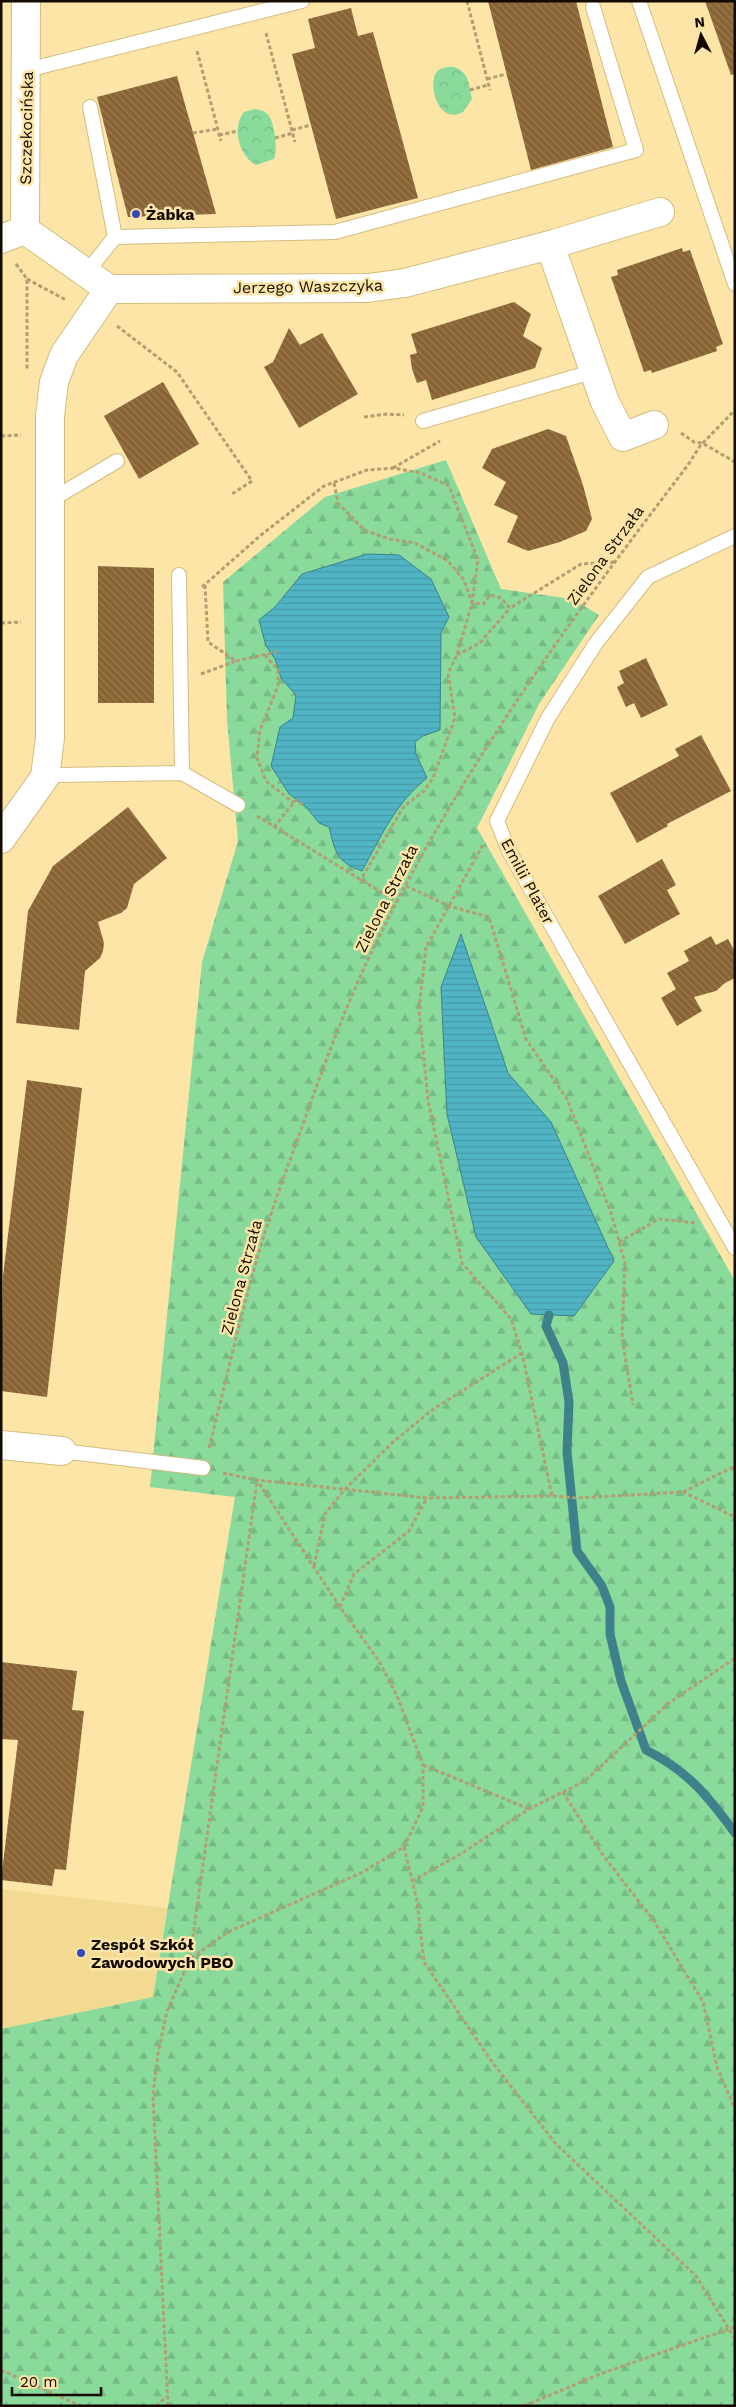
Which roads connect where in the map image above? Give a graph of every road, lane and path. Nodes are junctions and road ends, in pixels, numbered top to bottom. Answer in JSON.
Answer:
{"nodes":[{"id":1,"x":26,"y":1,"type":"edge"},
{"id":2,"x":302,"y":1,"type":"edge"},
{"id":3,"x":467,"y":1,"type":"edge"},
{"id":4,"x":639,"y":1,"type":"edge"},
{"id":5,"x":593,"y":6,"type":"dead end"},
{"id":6,"x":264,"y":28,"type":"dead end"},
{"id":7,"x":196,"y":45,"type":"dead end"},
{"id":8,"x":27,"y":70,"type":"junction"},
{"id":9,"x":506,"y":74,"type":"dead end"},
{"id":10,"x":486,"y":79,"type":"junction"},
{"id":11,"x":488,"y":86,"type":"junction"},
{"id":12,"x":470,"y":90,"type":"dead end"},
{"id":13,"x":490,"y":90,"type":"dead end"},
{"id":14,"x":90,"y":107,"type":"dead end"},
{"id":15,"x":311,"y":124,"type":"dead end"},
{"id":16,"x":218,"y":129,"type":"junction"},
{"id":17,"x":238,"y":131,"type":"dead end"},
{"id":18,"x":293,"y":132,"type":"junction"},
{"id":19,"x":193,"y":133,"type":"dead end"},
{"id":20,"x":219,"y":135,"type":"junction"},
{"id":21,"x":275,"y":138,"type":"dead end"},
{"id":22,"x":221,"y":141,"type":"dead end"},
{"id":23,"x":295,"y":142,"type":"dead end"},
{"id":24,"x":660,"y":212,"type":"dead end"},
{"id":25,"x":13,"y":234,"type":"edge"},
{"id":26,"x":115,"y":237,"type":"junction"},
{"id":27,"x":550,"y":245,"type":"junction"},
{"id":28,"x":86,"y":273,"type":"junction"},
{"id":29,"x":735,"y":284,"type":"edge"},
{"id":30,"x":109,"y":289,"type":"junction"},
{"id":31,"x":117,"y":326,"type":"dead end"},
{"id":32,"x":595,"y":371,"type":"junction"},
{"id":33,"x":735,"y":410,"type":"edge"},
{"id":34,"x":364,"y":417,"type":"dead end"},
{"id":35,"x":423,"y":421,"type":"joint"},
{"id":36,"x":654,"y":425,"type":"dead end"},
{"id":37,"x":26,"y":435,"type":"dead end"},
{"id":38,"x":1,"y":436,"type":"edge"},
{"id":39,"x":702,"y":444,"type":"junction"},
{"id":40,"x":117,"y":461,"type":"dead end"},
{"id":41,"x":735,"y":462,"type":"edge"},
{"id":42,"x":334,"y":483,"type":"junction"},
{"id":43,"x":232,"y":494,"type":"dead end"},
{"id":44,"x":51,"y":500,"type":"junction"},
{"id":45,"x":735,"y":536,"type":"edge"},
{"id":46,"x":615,"y":562,"type":"junction"},
{"id":47,"x":179,"y":575,"type":"dead end"},
{"id":48,"x":205,"y":584,"type":"junction"},
{"id":49,"x":472,"y":603,"type":"junction"},
{"id":50,"x":179,"y":605,"type":"junction"},
{"id":51,"x":510,"y":608,"type":"junction"},
{"id":52,"x":27,"y":621,"type":"dead end"},
{"id":53,"x":1,"y":623,"type":"edge"},
{"id":54,"x":277,"y":652,"type":"dead end"},
{"id":55,"x":265,"y":655,"type":"junction"},
{"id":56,"x":457,"y":655,"type":"junction"},
{"id":57,"x":236,"y":661,"type":"junction"},
{"id":58,"x":180,"y":683,"type":"junction"},
{"id":59,"x":182,"y":773,"type":"junction"},
{"id":60,"x":45,"y":777,"type":"junction"},
{"id":61,"x":294,"y":803,"type":"junction"},
{"id":62,"x":238,"y":806,"type":"joint"},
{"id":63,"x":304,"y":806,"type":"dead end"},
{"id":64,"x":497,"y":821,"type":"junction"},
{"id":65,"x":274,"y":827,"type":"junction"},
{"id":66,"x":1,"y":840,"type":"edge"},
{"id":67,"x":360,"y":880,"type":"junction"},
{"id":68,"x":406,"y":886,"type":"junction"},
{"id":69,"x":397,"y":902,"type":"junction"},
{"id":70,"x":449,"y":906,"type":"junction"},
{"id":71,"x":619,"y":1242,"type":"junction"},
{"id":72,"x":732,"y":1243,"type":"edge"},
{"id":73,"x":522,"y":1353,"type":"junction"},
{"id":74,"x":633,"y":1405,"type":"dead end"},
{"id":75,"x":1,"y":1445,"type":"edge"},
{"id":76,"x":62,"y":1451,"type":"joint"},
{"id":77,"x":735,"y":1466,"type":"edge"},
{"id":78,"x":203,"y":1468,"type":"junction"},
{"id":79,"x":257,"y":1480,"type":"junction"},
{"id":80,"x":344,"y":1490,"type":"junction"},
{"id":81,"x":683,"y":1492,"type":"junction"},
{"id":82,"x":552,"y":1496,"type":"junction"},
{"id":83,"x":427,"y":1498,"type":"junction"},
{"id":84,"x":735,"y":1517,"type":"edge"},
{"id":85,"x":314,"y":1567,"type":"junction"},
{"id":86,"x":340,"y":1607,"type":"junction"},
{"id":87,"x":735,"y":1658,"type":"edge"},
{"id":88,"x":423,"y":1765,"type":"junction"},
{"id":89,"x":563,"y":1792,"type":"junction"},
{"id":90,"x":529,"y":1809,"type":"junction"},
{"id":91,"x":404,"y":1847,"type":"junction"},
{"id":92,"x":412,"y":1881,"type":"junction"},
{"id":93,"x":190,"y":1958,"type":"junction"},
{"id":94,"x":735,"y":2109,"type":"edge"},
{"id":95,"x":735,"y":2327,"type":"edge"},
{"id":96,"x":729,"y":2329,"type":"junction"},
{"id":97,"x":735,"y":2339,"type":"edge"},
{"id":98,"x":1,"y":2370,"type":"edge"},
{"id":99,"x":167,"y":2397,"type":"junction"},
{"id":100,"x":81,"y":2406,"type":"edge"},
{"id":101,"x":156,"y":2406,"type":"edge"},
{"id":102,"x":168,"y":2406,"type":"edge"},
{"id":103,"x":524,"y":2406,"type":"edge"}],
"edges":[{"from":1,"to":8,"type":"street","name":"Szczekocińska"},
{"from":2,"to":8,"type":"lane"},
{"from":3,"to":10,"type":"path"},
{"from":4,"to":29,"type":"lane"},
{"from":5,"to":26,"type":"lane"},
{"from":6,"to":18,"type":"path"},
{"from":7,"to":16,"type":"path"},
{"from":8,"to":25,"type":"street","name":"Szczekocińska"},
{"from":9,"to":10,"type":"path"},
{"from":10,"to":11,"type":"path"},
{"from":11,"to":12,"type":"path"},
{"from":11,"to":13,"type":"path"},
{"from":14,"to":26,"type":"lane"},
{"from":15,"to":18,"type":"path"},
{"from":16,"to":19,"type":"path"},
{"from":16,"to":20,"type":"path"},
{"from":17,"to":20,"type":"path"},
{"from":18,"to":21,"type":"path"},
{"from":18,"to":23,"type":"path"},
{"from":20,"to":22,"type":"path"},
{"from":24,"to":27,"type":"street","name":"Jerzego Waszczyka"},
{"from":25,"to":28,"type":"street"},
{"from":26,"to":28,"type":"lane"},
{"from":27,"to":30,"type":"street","name":"Jerzego Waszczyka"},
{"from":27,"to":32,"type":"street"},
{"from":28,"to":30,"type":"street"},
{"from":30,"to":44,"type":"street"},
{"from":31,"to":43,"type":"path"},
{"from":32,"to":35,"type":"lane"},
{"from":32,"to":36,"type":"street"},
{"from":33,"to":39,"type":"path","name":"Zielona Strzała"},
{"from":34,"to":35,"type":"path"},
{"from":37,"to":38,"type":"path"},
{"from":39,"to":41,"type":"path"},
{"from":39,"to":46,"type":"path","name":"Zielona Strzała"},
{"from":40,"to":44,"type":"lane"},
{"from":42,"to":48,"type":"path"},
{"from":42,"to":49,"type":"path"},
{"from":42,"to":49,"type":"path"},
{"from":44,"to":60,"type":"street"},
{"from":45,"to":64,"type":"lane","name":"Emilii Plater"},
{"from":46,"to":51,"type":"path"},
{"from":46,"to":68,"type":"path","name":"Zielona Strzała"},
{"from":47,"to":50,"type":"lane"},
{"from":48,"to":50,"type":"path"},
{"from":48,"to":57,"type":"path"},
{"from":49,"to":51,"type":"path"},
{"from":49,"to":56,"type":"path"},
{"from":50,"to":58,"type":"lane"},
{"from":51,"to":56,"type":"path"},
{"from":52,"to":53,"type":"path"},
{"from":54,"to":55,"type":"path"},
{"from":55,"to":57,"type":"path"},
{"from":55,"to":61,"type":"path"},
{"from":56,"to":67,"type":"path"},
{"from":57,"to":58,"type":"path"},
{"from":58,"to":59,"type":"lane"},
{"from":59,"to":60,"type":"lane"},
{"from":59,"to":62,"type":"lane"},
{"from":60,"to":66,"type":"street"},
{"from":61,"to":63,"type":"path"},
{"from":61,"to":65,"type":"path"},
{"from":62,"to":65,"type":"path"},
{"from":64,"to":70,"type":"path"},
{"from":64,"to":72,"type":"lane","name":"Emilii Plater"},
{"from":65,"to":67,"type":"path"},
{"from":67,"to":69,"type":"path"},
{"from":68,"to":69,"type":"path","name":"Zielona Strzała"},
{"from":68,"to":70,"type":"path"},
{"from":69,"to":78,"type":"path","name":"Zielona Strzała"},
{"from":70,"to":71,"type":"path"},
{"from":70,"to":73,"type":"path"},
{"from":71,"to":72,"type":"path"},
{"from":71,"to":74,"type":"path"},
{"from":73,"to":80,"type":"path"},
{"from":73,"to":82,"type":"path"},
{"from":75,"to":76,"type":"street"},
{"from":76,"to":78,"type":"lane"},
{"from":77,"to":81,"type":"path"},
{"from":78,"to":79,"type":"path"},
{"from":79,"to":80,"type":"path"},
{"from":79,"to":85,"type":"path"},
{"from":79,"to":93,"type":"path"},
{"from":80,"to":83,"type":"path"},
{"from":80,"to":85,"type":"path"},
{"from":81,"to":82,"type":"path"},
{"from":81,"to":84,"type":"path"},
{"from":82,"to":83,"type":"path"},
{"from":83,"to":86,"type":"path"},
{"from":85,"to":86,"type":"path"},
{"from":86,"to":88,"type":"path"},
{"from":87,"to":89,"type":"path"},
{"from":88,"to":90,"type":"path"},
{"from":88,"to":91,"type":"path"},
{"from":89,"to":90,"type":"path"},
{"from":89,"to":94,"type":"path"},
{"from":90,"to":92,"type":"path"},
{"from":91,"to":92,"type":"path"},
{"from":91,"to":93,"type":"path"},
{"from":92,"to":96,"type":"path"},
{"from":93,"to":99,"type":"path"},
{"from":95,"to":96,"type":"path"},
{"from":96,"to":97,"type":"path"},
{"from":96,"to":103,"type":"path"},
{"from":98,"to":100,"type":"path"},
{"from":99,"to":101,"type":"path"},
{"from":99,"to":102,"type":"path"}]}
